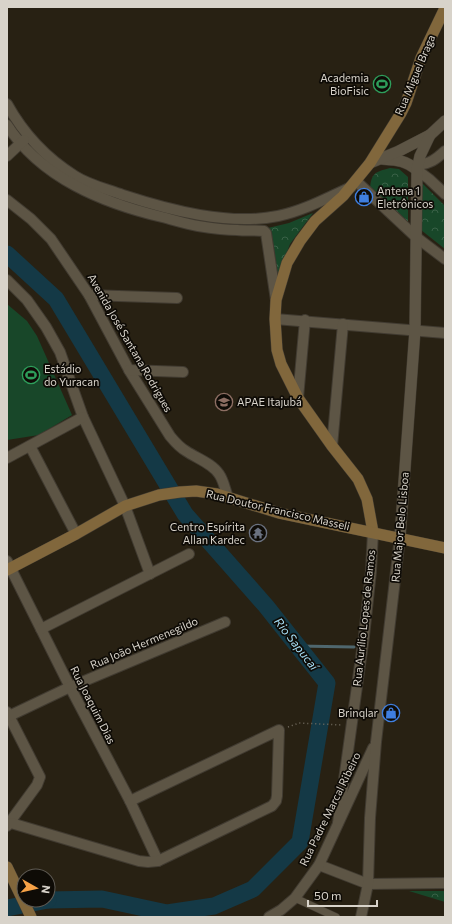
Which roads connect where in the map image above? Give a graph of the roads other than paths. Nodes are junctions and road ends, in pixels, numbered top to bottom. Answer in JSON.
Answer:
{"nodes":[{"id":1,"x":445,"y":8,"type":"edge"},
{"id":2,"x":7,"y":104,"type":"edge"},
{"id":3,"x":445,"y":121,"type":"edge"},
{"id":4,"x":7,"y":125,"type":"edge"},
{"id":5,"x":430,"y":135,"type":"junction"},
{"id":6,"x":28,"y":136,"type":"junction"},
{"id":7,"x":21,"y":144,"type":"junction"},
{"id":8,"x":445,"y":151,"type":"edge"},
{"id":9,"x":7,"y":156,"type":"edge"},
{"id":10,"x":380,"y":159,"type":"junction"},
{"id":11,"x":370,"y":163,"type":"junction"},
{"id":12,"x":417,"y":167,"type":"junction"},
{"id":13,"x":353,"y":184,"type":"junction"},
{"id":14,"x":445,"y":194,"type":"edge"},
{"id":15,"x":7,"y":200,"type":"edge"},
{"id":16,"x":416,"y":237,"type":"junction"},
{"id":17,"x":445,"y":259,"type":"edge"},
{"id":18,"x":7,"y":280,"type":"edge"},
{"id":19,"x":89,"y":294,"type":"junction"},
{"id":20,"x":177,"y":298,"type":"dead end"},
{"id":21,"x":276,"y":300,"type":"junction"},
{"id":22,"x":275,"y":319,"type":"junction"},
{"id":23,"x":305,"y":320,"type":"junction"},
{"id":24,"x":343,"y":324,"type":"junction"},
{"id":25,"x":415,"y":330,"type":"junction"},
{"id":26,"x":445,"y":333,"type":"edge"},
{"id":27,"x":129,"y":370,"type":"junction"},
{"id":28,"x":184,"y":372,"type":"dead end"},
{"id":29,"x":298,"y":398,"type":"junction"},
{"id":30,"x":83,"y":417,"type":"junction"},
{"id":31,"x":30,"y":446,"type":"junction"},
{"id":32,"x":332,"y":446,"type":"junction"},
{"id":33,"x":7,"y":458,"type":"edge"},
{"id":34,"x":228,"y":497,"type":"junction"},
{"id":35,"x":125,"y":506,"type":"junction"},
{"id":36,"x":373,"y":532,"type":"junction"},
{"id":37,"x":76,"y":534,"type":"junction"},
{"id":38,"x":400,"y":537,"type":"junction"},
{"id":39,"x":445,"y":548,"type":"edge"},
{"id":40,"x":189,"y":554,"type":"dead end"},
{"id":41,"x":8,"y":566,"type":"edge"},
{"id":42,"x":150,"y":574,"type":"junction"},
{"id":43,"x":225,"y":622,"type":"dead end"},
{"id":44,"x":41,"y":629,"type":"junction"},
{"id":45,"x":70,"y":687,"type":"junction"},
{"id":46,"x":8,"y":715,"type":"edge"},
{"id":47,"x":376,"y":742,"type":"junction"},
{"id":48,"x":130,"y":801,"type":"junction"},
{"id":49,"x":338,"y":823,"type":"junction"},
{"id":50,"x":9,"y":825,"type":"edge"},
{"id":51,"x":158,"y":861,"type":"junction"},
{"id":52,"x":319,"y":865,"type":"junction"},
{"id":53,"x":7,"y":867,"type":"edge"},
{"id":54,"x":445,"y":882,"type":"edge"},
{"id":55,"x":368,"y":884,"type":"junction"},
{"id":56,"x":295,"y":898,"type":"junction"},
{"id":57,"x":31,"y":917,"type":"edge"},
{"id":58,"x":269,"y":917,"type":"edge"},
{"id":59,"x":336,"y":917,"type":"edge"},
{"id":60,"x":361,"y":917,"type":"edge"}],
"edges":[{"from":1,"to":11,"type":"main road","name":"Rua Miguel Braga"},
{"from":2,"to":6,"type":"street"},
{"from":3,"to":5,"type":"street"},
{"from":4,"to":7,"type":"street"},
{"from":5,"to":10,"type":"street"},
{"from":5,"to":12,"type":"street","name":"Rua Major Belo Lisboa"},
{"from":6,"to":7,"type":"street"},
{"from":6,"to":13,"type":"street"},
{"from":7,"to":9,"type":"street"},
{"from":7,"to":21,"type":"street"},
{"from":8,"to":12,"type":"street"},
{"from":10,"to":11,"type":"street"},
{"from":10,"to":12,"type":"street"},
{"from":11,"to":13,"type":"main road","name":"Rua Miguel Braga"},
{"from":12,"to":14,"type":"street"},
{"from":12,"to":16,"type":"street","name":"Rua Major Belo Lisboa"},
{"from":13,"to":16,"type":"street"},
{"from":13,"to":21,"type":"main road","name":"Rua Miguel Braga"},
{"from":15,"to":19,"type":"street","name":"Avenida José Santana Rodrigues"},
{"from":16,"to":17,"type":"street"},
{"from":16,"to":25,"type":"street","name":"Rua Major Belo Lisboa"},
{"from":18,"to":30,"type":"street"},
{"from":19,"to":20,"type":"street"},
{"from":19,"to":27,"type":"street","name":"Avenida José Santana Rodrigues"},
{"from":21,"to":22,"type":"main road","name":"Rua Aurílio Lopes de Ramos"},
{"from":22,"to":23,"type":"street"},
{"from":22,"to":29,"type":"main road","name":"Rua Aurílio Lopes de Ramos"},
{"from":23,"to":24,"type":"street"},
{"from":23,"to":29,"type":"street"},
{"from":24,"to":25,"type":"street"},
{"from":24,"to":32,"type":"street"},
{"from":25,"to":26,"type":"street"},
{"from":25,"to":38,"type":"street","name":"Rua Major Belo Lisboa"},
{"from":27,"to":28,"type":"street"},
{"from":27,"to":34,"type":"street","name":"Avenida José Santana Rodrigues"},
{"from":29,"to":32,"type":"main road","name":"Rua Aurílio Lopes de Ramos"},
{"from":30,"to":31,"type":"street"},
{"from":30,"to":35,"type":"street"},
{"from":31,"to":33,"type":"street"},
{"from":31,"to":37,"type":"street"},
{"from":32,"to":36,"type":"main road","name":"Rua Aurílio Lopes de Ramos"},
{"from":34,"to":35,"type":"main road","name":"Rua Doutor Francisco Masseli"},
{"from":34,"to":36,"type":"main road","name":"Rua Doutor Francisco Masseli"},
{"from":35,"to":37,"type":"main road","name":"Rua Doutor Francisco Masseli"},
{"from":35,"to":42,"type":"street"},
{"from":36,"to":38,"type":"main road","name":"Rua Doutor Francisco Masseli"},
{"from":36,"to":49,"type":"street","name":"Rua Aurílio Lopes de Ramos"},
{"from":37,"to":41,"type":"main road","name":"Rua Doutor Francisco Masseli"},
{"from":38,"to":39,"type":"main road","name":"Rua Doutor Francisco Masseli"},
{"from":38,"to":47,"type":"street","name":"Rua Major Belo Lisboa"},
{"from":40,"to":42,"type":"street"},
{"from":41,"to":44,"type":"street","name":"Rua Joaquim Dias"},
{"from":42,"to":44,"type":"street"},
{"from":43,"to":45,"type":"street","name":"Rua João Hermenegildo"},
{"from":44,"to":45,"type":"street","name":"Rua Joaquim Dias"},
{"from":45,"to":46,"type":"street","name":"Rua João Hermenegildo"},
{"from":45,"to":48,"type":"street","name":"Rua Joaquim Dias"},
{"from":46,"to":50,"type":"street"},
{"from":47,"to":49,"type":"street","name":"Rua Padre Marcal Ribeiro"},
{"from":47,"to":55,"type":"street","name":"Rua Major Belo Lisboa"},
{"from":48,"to":51,"type":"street","name":"Rua Joaquim Dias"},
{"from":48,"to":51,"type":"street"},
{"from":49,"to":52,"type":"street","name":"Rua Padre Marcal Ribeiro"},
{"from":50,"to":51,"type":"street"},
{"from":52,"to":55,"type":"street"},
{"from":52,"to":56,"type":"street","name":"Rua Padre Marcal Ribeiro"},
{"from":53,"to":57,"type":"main road"},
{"from":54,"to":55,"type":"street"},
{"from":55,"to":60,"type":"street","name":"Rua Major Belo Lisboa"},
{"from":56,"to":58,"type":"street","name":"Rua Padre Marcal Ribeiro"},
{"from":56,"to":59,"type":"street"}]}
